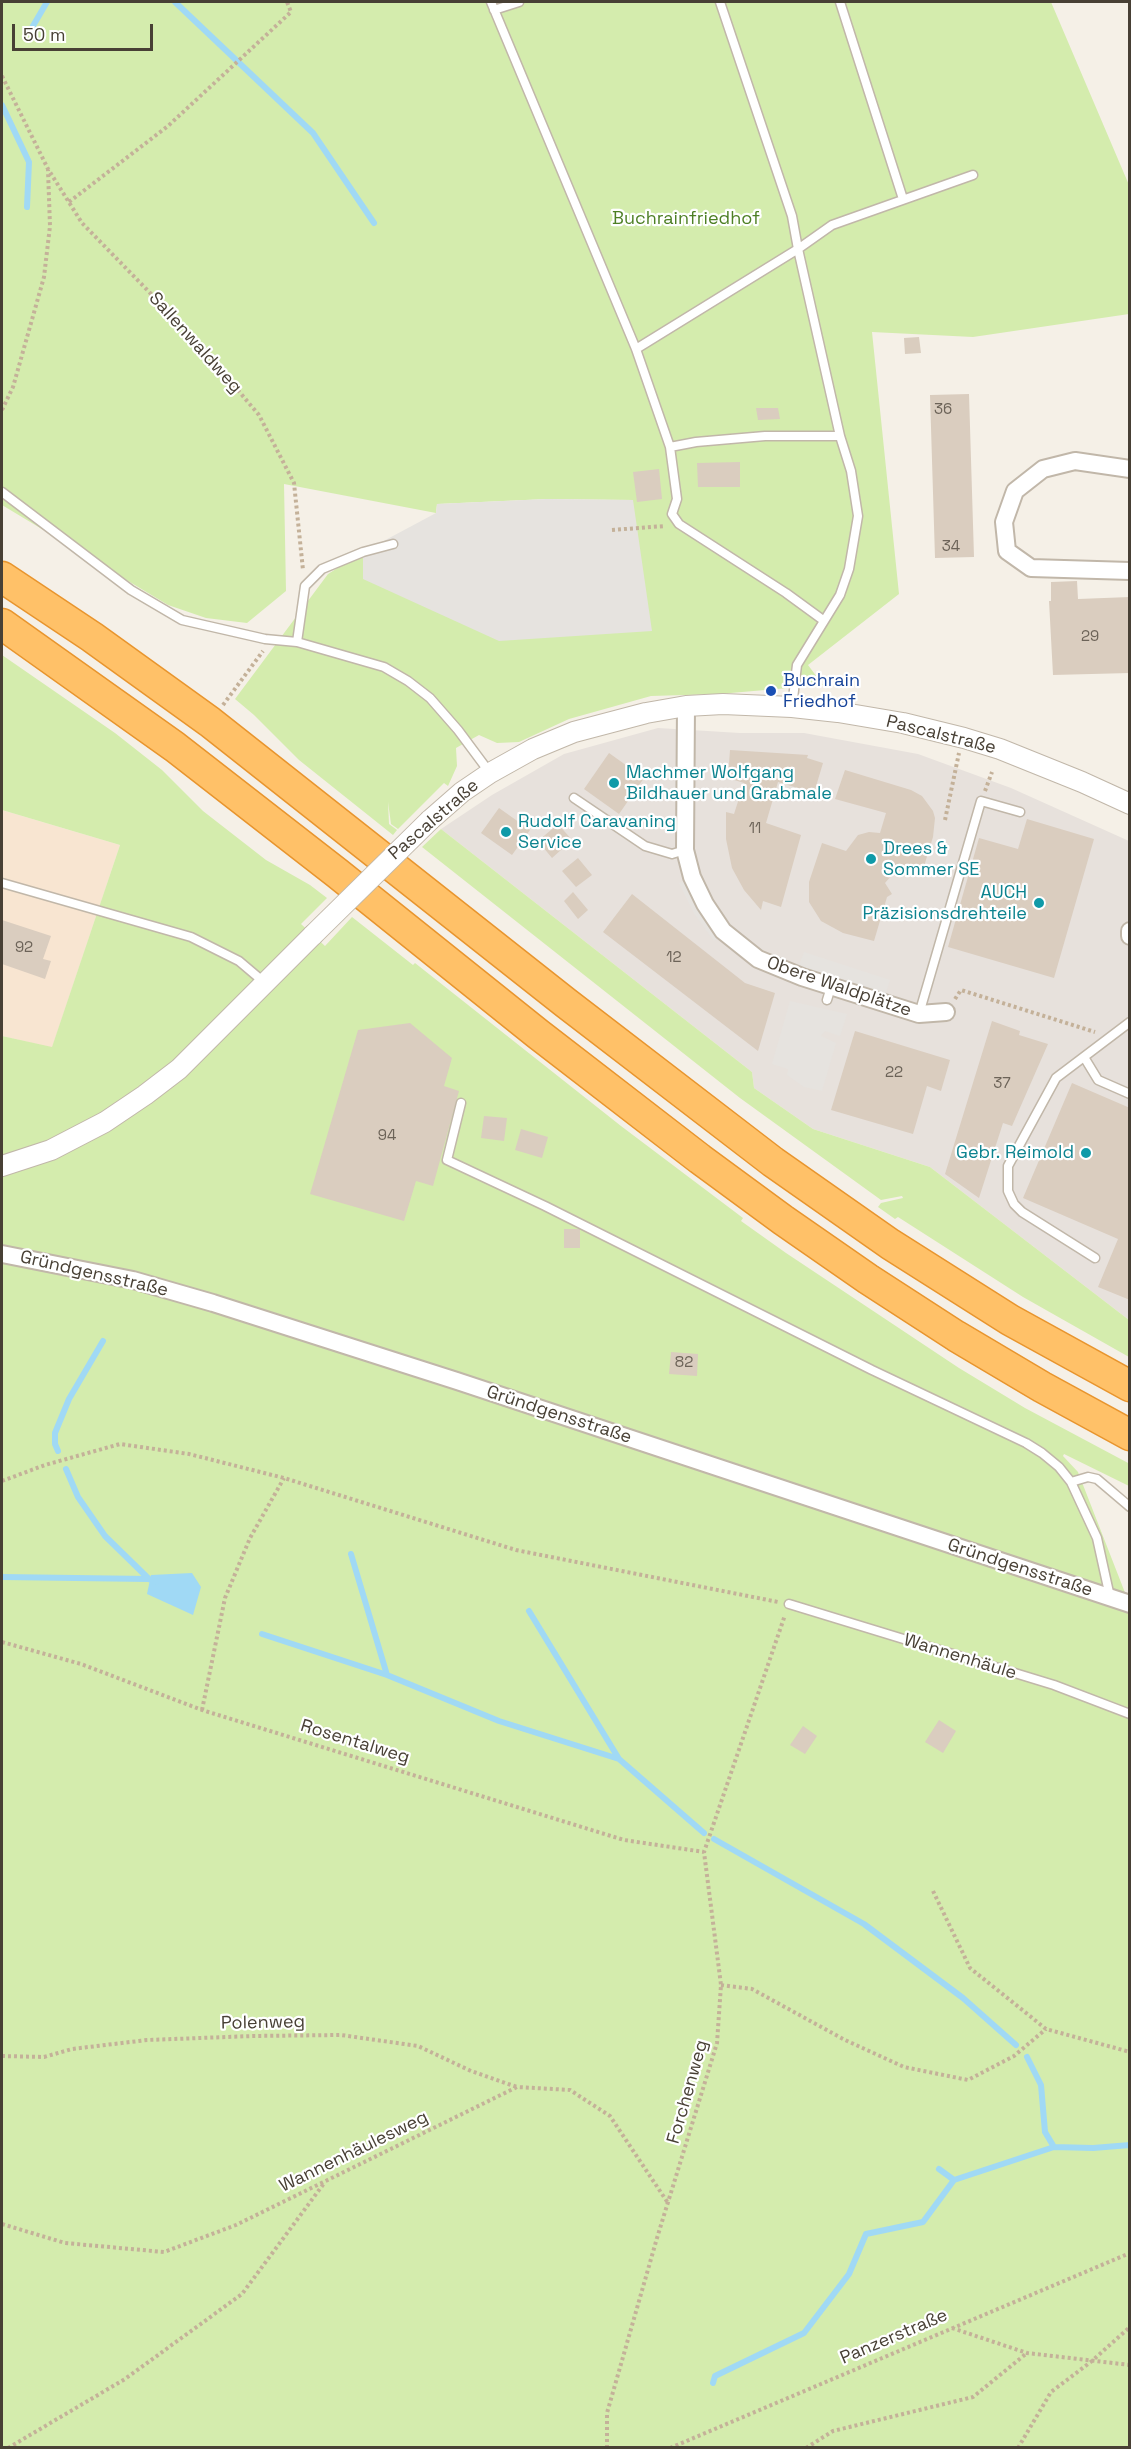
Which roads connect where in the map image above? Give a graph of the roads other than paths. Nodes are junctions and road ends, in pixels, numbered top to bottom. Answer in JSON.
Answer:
{"nodes":[{"id":1,"x":519,"y":2,"type":"edge"},
{"id":2,"x":720,"y":2,"type":"edge"},
{"id":3,"x":840,"y":2,"type":"edge"},
{"id":4,"x":492,"y":6,"type":"edge"},
{"id":5,"x":973,"y":175,"type":"dead end"},
{"id":6,"x":903,"y":199,"type":"junction"},
{"id":7,"x":798,"y":249,"type":"junction"},
{"id":8,"x":636,"y":349,"type":"junction"},
{"id":9,"x":840,"y":435,"type":"junction"},
{"id":10,"x":670,"y":447,"type":"junction"},
{"id":11,"x":1130,"y":469,"type":"edge"},
{"id":12,"x":2,"y":492,"type":"edge"},
{"id":13,"x":393,"y":544,"type":"dead end"},
{"id":14,"x":1130,"y":571,"type":"edge"},
{"id":15,"x":2,"y":577,"type":"edge"},
{"id":16,"x":823,"y":620,"type":"junction"},
{"id":17,"x":2,"y":624,"type":"edge"},
{"id":18,"x":297,"y":642,"type":"junction"},
{"id":19,"x":686,"y":706,"type":"junction"},
{"id":20,"x":792,"y":707,"type":"junction"},
{"id":21,"x":490,"y":773,"type":"junction"},
{"id":22,"x":574,"y":798,"type":"dead end"},
{"id":23,"x":1130,"y":804,"type":"edge"},
{"id":24,"x":1020,"y":812,"type":"dead end"},
{"id":25,"x":685,"y":850,"type":"junction"},
{"id":26,"x":2,"y":883,"type":"edge"},
{"id":27,"x":1130,"y":931,"type":"edge"},
{"id":28,"x":1130,"y":936,"type":"edge"},
{"id":29,"x":265,"y":984,"type":"junction"},
{"id":30,"x":946,"y":1012,"type":"dead end"},
{"id":31,"x":918,"y":1014,"type":"junction"},
{"id":32,"x":1130,"y":1022,"type":"edge"},
{"id":33,"x":1084,"y":1057,"type":"junction"},
{"id":34,"x":1130,"y":1094,"type":"edge"},
{"id":35,"x":461,"y":1103,"type":"dead end"},
{"id":36,"x":2,"y":1166,"type":"edge"},
{"id":37,"x":2,"y":1254,"type":"edge"},
{"id":38,"x":1095,"y":1258,"type":"dead end"},
{"id":39,"x":1130,"y":1386,"type":"edge"},
{"id":40,"x":1130,"y":1435,"type":"edge"},
{"id":41,"x":1071,"y":1482,"type":"junction"},
{"id":42,"x":1130,"y":1507,"type":"edge"},
{"id":43,"x":1110,"y":1597,"type":"junction"},
{"id":44,"x":789,"y":1604,"type":"road end"},
{"id":45,"x":1130,"y":1604,"type":"edge"},
{"id":46,"x":1130,"y":1714,"type":"edge"}],
"edges":[{"from":1,"to":4,"type":"lane"},
{"from":2,"to":7,"type":"lane"},
{"from":3,"to":6,"type":"lane"},
{"from":4,"to":8,"type":"lane"},
{"from":5,"to":6,"type":"lane"},
{"from":6,"to":7,"type":"lane"},
{"from":7,"to":8,"type":"lane"},
{"from":7,"to":9,"type":"lane"},
{"from":8,"to":10,"type":"lane"},
{"from":9,"to":10,"type":"lane"},
{"from":9,"to":16,"type":"lane"},
{"from":10,"to":16,"type":"lane"},
{"from":11,"to":14,"type":"street"},
{"from":12,"to":18,"type":"lane"},
{"from":13,"to":18,"type":"lane"},
{"from":15,"to":39,"type":"highway"},
{"from":16,"to":20,"type":"lane"},
{"from":17,"to":40,"type":"highway"},
{"from":18,"to":21,"type":"lane"},
{"from":19,"to":20,"type":"street","name":"Pascalstraße"},
{"from":19,"to":21,"type":"street","name":"Pascalstraße"},
{"from":19,"to":25,"type":"street","name":"Obere Waldplätze"},
{"from":20,"to":23,"type":"street","name":"Pascalstraße"},
{"from":21,"to":29,"type":"street","name":"Pascalstraße","bridge":true},
{"from":22,"to":25,"type":"lane"},
{"from":24,"to":31,"type":"lane"},
{"from":25,"to":31,"type":"street","name":"Obere Waldplätze"},
{"from":26,"to":29,"type":"lane"},
{"from":27,"to":28,"type":"street"},
{"from":29,"to":36,"type":"street","name":"Pascalstraße"},
{"from":30,"to":31,"type":"street","name":"Obere Waldplätze"},
{"from":32,"to":33,"type":"lane"},
{"from":33,"to":34,"type":"lane"},
{"from":33,"to":38,"type":"lane"},
{"from":35,"to":41,"type":"lane","name":"Gründgensstraße"},
{"from":37,"to":43,"type":"street","name":"Gründgensstraße"},
{"from":41,"to":42,"type":"lane"},
{"from":41,"to":43,"type":"lane","name":"Gründgensstraße"},
{"from":43,"to":45,"type":"street","name":"Gründgensstraße"},
{"from":44,"to":46,"type":"lane","name":"Wannenhäule"}]}
